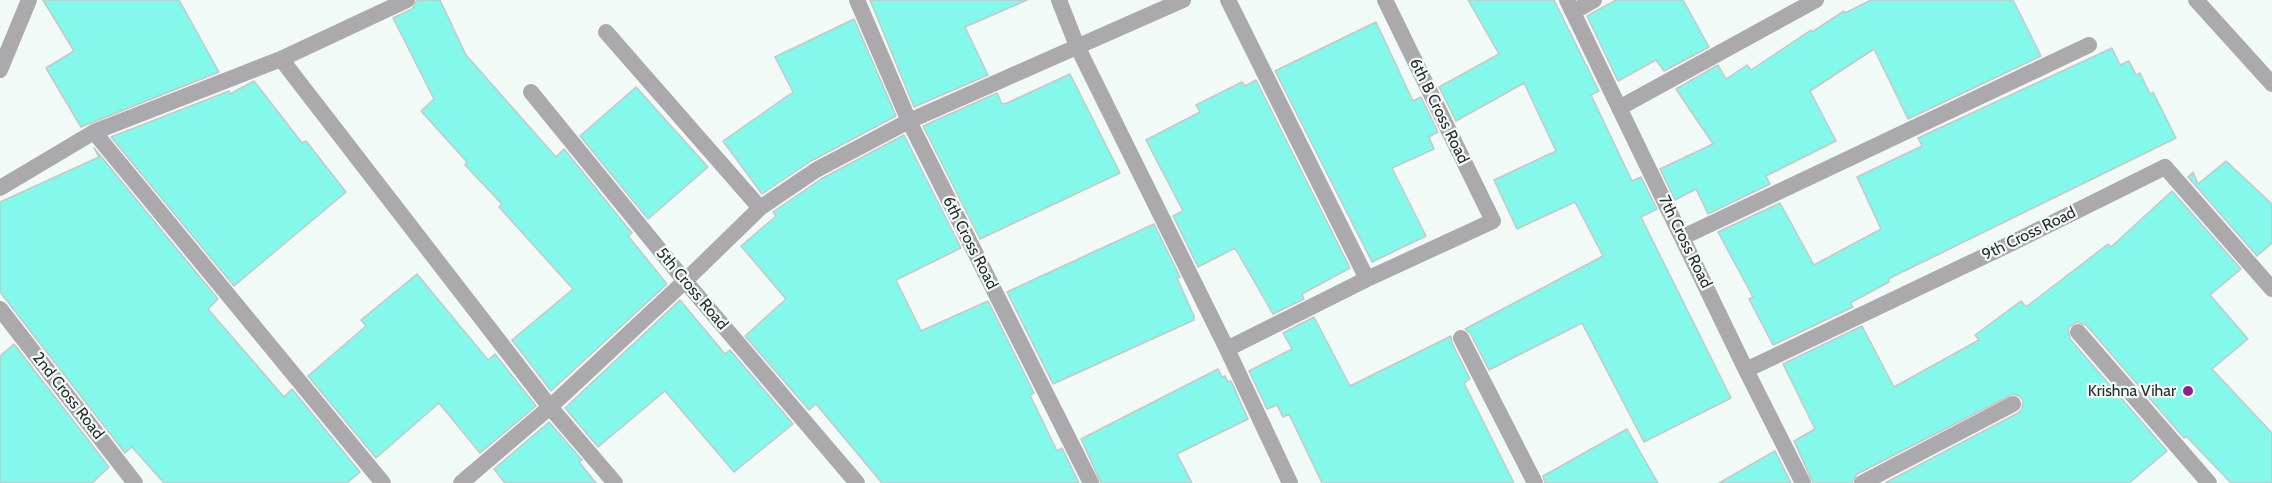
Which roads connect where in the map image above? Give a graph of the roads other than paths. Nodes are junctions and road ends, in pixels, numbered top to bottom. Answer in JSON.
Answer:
{"nodes":[{"id":1,"x":407,"y":0,"type":"edge"},
{"id":2,"x":857,"y":0,"type":"edge"},
{"id":3,"x":1059,"y":0,"type":"edge"},
{"id":4,"x":1183,"y":0,"type":"edge"},
{"id":5,"x":1228,"y":0,"type":"edge"},
{"id":6,"x":1385,"y":0,"type":"edge"},
{"id":7,"x":1594,"y":0,"type":"edge"},
{"id":8,"x":1816,"y":0,"type":"edge"},
{"id":9,"x":2196,"y":0,"type":"edge"},
{"id":10,"x":31,"y":2,"type":"edge"},
{"id":11,"x":1570,"y":6,"type":"edge"},
{"id":12,"x":606,"y":32,"type":"dead end"},
{"id":13,"x":2089,"y":45,"type":"dead end"},
{"id":14,"x":1077,"y":46,"type":"junction"},
{"id":15,"x":281,"y":59,"type":"junction"},
{"id":16,"x":0,"y":70,"type":"edge"},
{"id":17,"x":2272,"y":84,"type":"edge"},
{"id":18,"x":531,"y":92,"type":"dead end"},
{"id":19,"x":1619,"y":108,"type":"junction"},
{"id":20,"x":909,"y":122,"type":"junction"},
{"id":21,"x":94,"y":132,"type":"junction"},
{"id":22,"x":0,"y":188,"type":"edge"},
{"id":23,"x":760,"y":208,"type":"junction"},
{"id":24,"x":1683,"y":237,"type":"junction"},
{"id":25,"x":1367,"y":279,"type":"junction"},
{"id":26,"x":685,"y":281,"type":"junction"},
{"id":27,"x":2272,"y":289,"type":"edge"},
{"id":28,"x":0,"y":309,"type":"edge"},
{"id":29,"x":2078,"y":332,"type":"dead end"},
{"id":30,"x":1461,"y":338,"type":"dead end"},
{"id":31,"x":1227,"y":349,"type":"junction"},
{"id":32,"x":1746,"y":370,"type":"junction"},
{"id":33,"x":2013,"y":404,"type":"dead end"},
{"id":34,"x":550,"y":407,"type":"junction"},
{"id":35,"x":135,"y":483,"type":"edge"},
{"id":36,"x":383,"y":483,"type":"edge"},
{"id":37,"x":461,"y":483,"type":"edge"},
{"id":38,"x":615,"y":483,"type":"edge"},
{"id":39,"x":857,"y":483,"type":"edge"},
{"id":40,"x":1091,"y":483,"type":"edge"},
{"id":41,"x":1290,"y":483,"type":"edge"},
{"id":42,"x":1535,"y":483,"type":"edge"},
{"id":43,"x":1803,"y":483,"type":"edge"},
{"id":44,"x":1862,"y":483,"type":"edge"},
{"id":45,"x":2209,"y":483,"type":"edge"}],
"edges":[{"from":1,"to":15,"type":"street"},
{"from":2,"to":20,"type":"street","name":"6th Cross Road"},
{"from":3,"to":14,"type":"street"},
{"from":4,"to":14,"type":"street"},
{"from":5,"to":25,"type":"street"},
{"from":6,"to":25,"type":"street","name":"6th B Cross Road"},
{"from":7,"to":11,"type":"street"},
{"from":8,"to":19,"type":"street"},
{"from":9,"to":17,"type":"street"},
{"from":10,"to":16,"type":"street"},
{"from":11,"to":19,"type":"street","name":"7th Cross Road"},
{"from":12,"to":23,"type":"street"},
{"from":13,"to":24,"type":"street"},
{"from":14,"to":20,"type":"street"},
{"from":14,"to":31,"type":"street"},
{"from":15,"to":21,"type":"street"},
{"from":15,"to":34,"type":"street"},
{"from":18,"to":26,"type":"street","name":"5th Cross Road"},
{"from":19,"to":24,"type":"street","name":"7th Cross Road"},
{"from":20,"to":23,"type":"street"},
{"from":20,"to":40,"type":"street","name":"6th Cross Road"},
{"from":21,"to":22,"type":"street"},
{"from":21,"to":36,"type":"street"},
{"from":23,"to":26,"type":"street"},
{"from":24,"to":32,"type":"street","name":"7th Cross Road"},
{"from":25,"to":31,"type":"street"},
{"from":26,"to":34,"type":"street"},
{"from":26,"to":39,"type":"street","name":"5th Cross Road"},
{"from":27,"to":32,"type":"street","name":"9th Cross Road"},
{"from":28,"to":35,"type":"street","name":"2nd Cross Road"},
{"from":29,"to":45,"type":"street"},
{"from":30,"to":42,"type":"street"},
{"from":31,"to":41,"type":"street"},
{"from":32,"to":43,"type":"street","name":"7th Cross Road"},
{"from":33,"to":44,"type":"street"},
{"from":34,"to":37,"type":"street"},
{"from":34,"to":38,"type":"street"}]}
